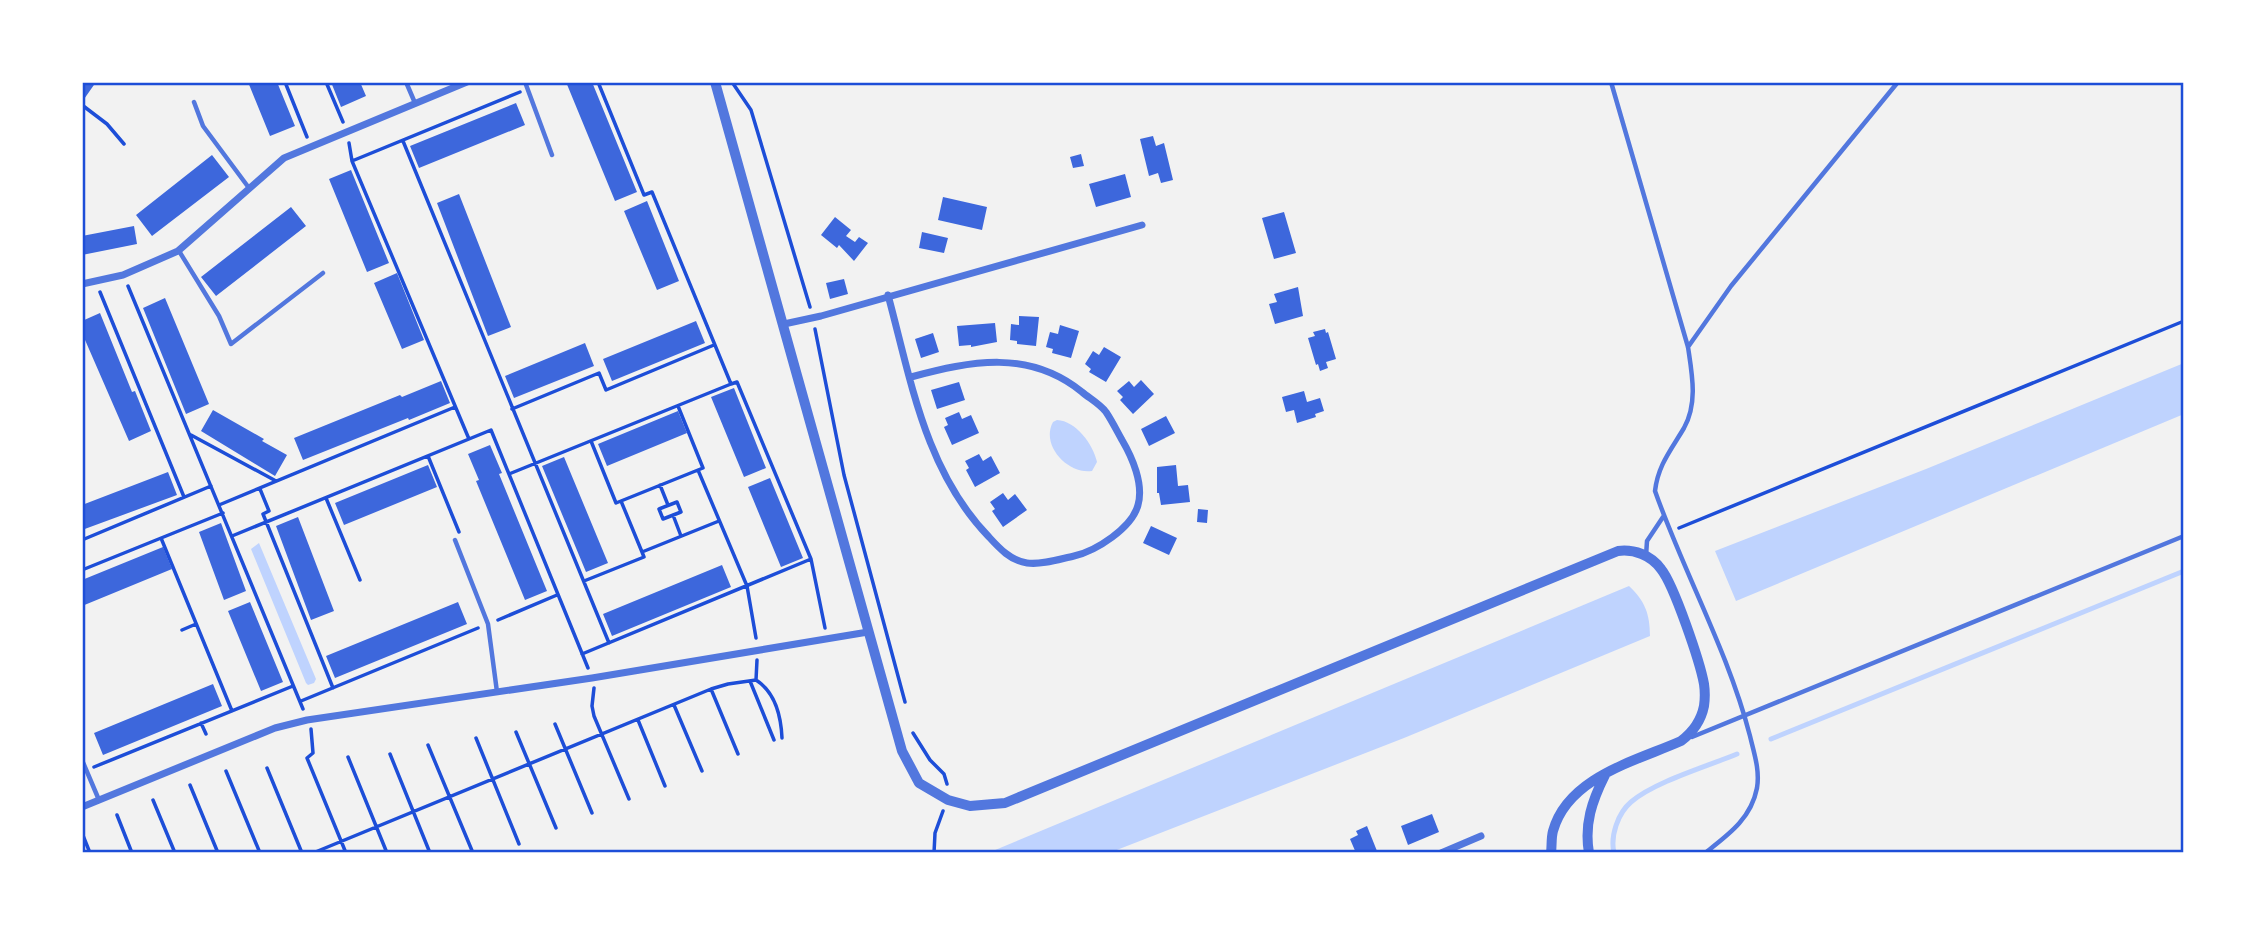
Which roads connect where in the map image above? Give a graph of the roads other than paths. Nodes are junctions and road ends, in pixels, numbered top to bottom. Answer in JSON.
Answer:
{"nodes":[{"id":1,"x":406,"y":82,"type":"edge"},
{"id":2,"x":467,"y":82,"type":"edge"},
{"id":3,"x":525,"y":82,"type":"edge"},
{"id":4,"x":715,"y":82,"type":"edge"},
{"id":5,"x":1611,"y":82,"type":"edge"},
{"id":6,"x":1898,"y":82,"type":"edge"},
{"id":7,"x":194,"y":102,"type":"dead end"},
{"id":8,"x":415,"y":104,"type":"junction"},
{"id":9,"x":552,"y":155,"type":"dead end"},
{"id":10,"x":249,"y":188,"type":"junction"},
{"id":11,"x":1142,"y":225,"type":"dead end"},
{"id":12,"x":178,"y":251,"type":"junction"},
{"id":13,"x":323,"y":273,"type":"dead end"},
{"id":14,"x":82,"y":284,"type":"edge"},
{"id":15,"x":888,"y":295,"type":"junction"},
{"id":16,"x":784,"y":324,"type":"junction"},
{"id":17,"x":1688,"y":347,"type":"junction"},
{"id":18,"x":911,"y":377,"type":"junction"},
{"id":19,"x":1664,"y":517,"type":"junction"},
{"id":20,"x":2184,"y":536,"type":"edge"},
{"id":21,"x":455,"y":540,"type":"road end"},
{"id":22,"x":1646,"y":556,"type":"junction"},
{"id":23,"x":868,"y":632,"type":"junction"},
{"id":24,"x":497,"y":692,"type":"junction"},
{"id":25,"x":1744,"y":715,"type":"junction"},
{"id":26,"x":1681,"y":741,"type":"junction"},
{"id":27,"x":82,"y":760,"type":"edge"},
{"id":28,"x":1605,"y":775,"type":"junction"},
{"id":29,"x":99,"y":800,"type":"junction"},
{"id":30,"x":82,"y":807,"type":"edge"},
{"id":31,"x":1480,"y":836,"type":"dead end"},
{"id":32,"x":1441,"y":853,"type":"edge"},
{"id":33,"x":1551,"y":853,"type":"edge"},
{"id":34,"x":1589,"y":853,"type":"edge"},
{"id":35,"x":1704,"y":853,"type":"edge"}],
"edges":[{"from":1,"to":8,"type":"lane"},
{"from":2,"to":8,"type":"street"},
{"from":3,"to":9,"type":"lane"},
{"from":4,"to":16,"type":"street"},
{"from":5,"to":17,"type":"lane"},
{"from":6,"to":17,"type":"lane"},
{"from":7,"to":10,"type":"lane"},
{"from":8,"to":10,"type":"street"},
{"from":10,"to":12,"type":"street"},
{"from":11,"to":15,"type":"street"},
{"from":12,"to":13,"type":"lane"},
{"from":12,"to":14,"type":"street"},
{"from":15,"to":16,"type":"street"},
{"from":15,"to":18,"type":"street"},
{"from":16,"to":23,"type":"street"},
{"from":17,"to":19,"type":"lane"},
{"from":18,"to":18,"type":"street"},
{"from":19,"to":22,"type":"lane"},
{"from":19,"to":25,"type":"lane"},
{"from":20,"to":25,"type":"lane"},
{"from":21,"to":24,"type":"lane"},
{"from":22,"to":23,"type":"street"},
{"from":22,"to":26,"type":"street"},
{"from":23,"to":24,"type":"street"},
{"from":24,"to":29,"type":"street"},
{"from":25,"to":26,"type":"lane"},
{"from":25,"to":35,"type":"lane"},
{"from":26,"to":28,"type":"street"},
{"from":27,"to":29,"type":"lane"},
{"from":28,"to":33,"type":"street"},
{"from":28,"to":34,"type":"street"},
{"from":29,"to":30,"type":"street"},
{"from":31,"to":32,"type":"street"}]}
